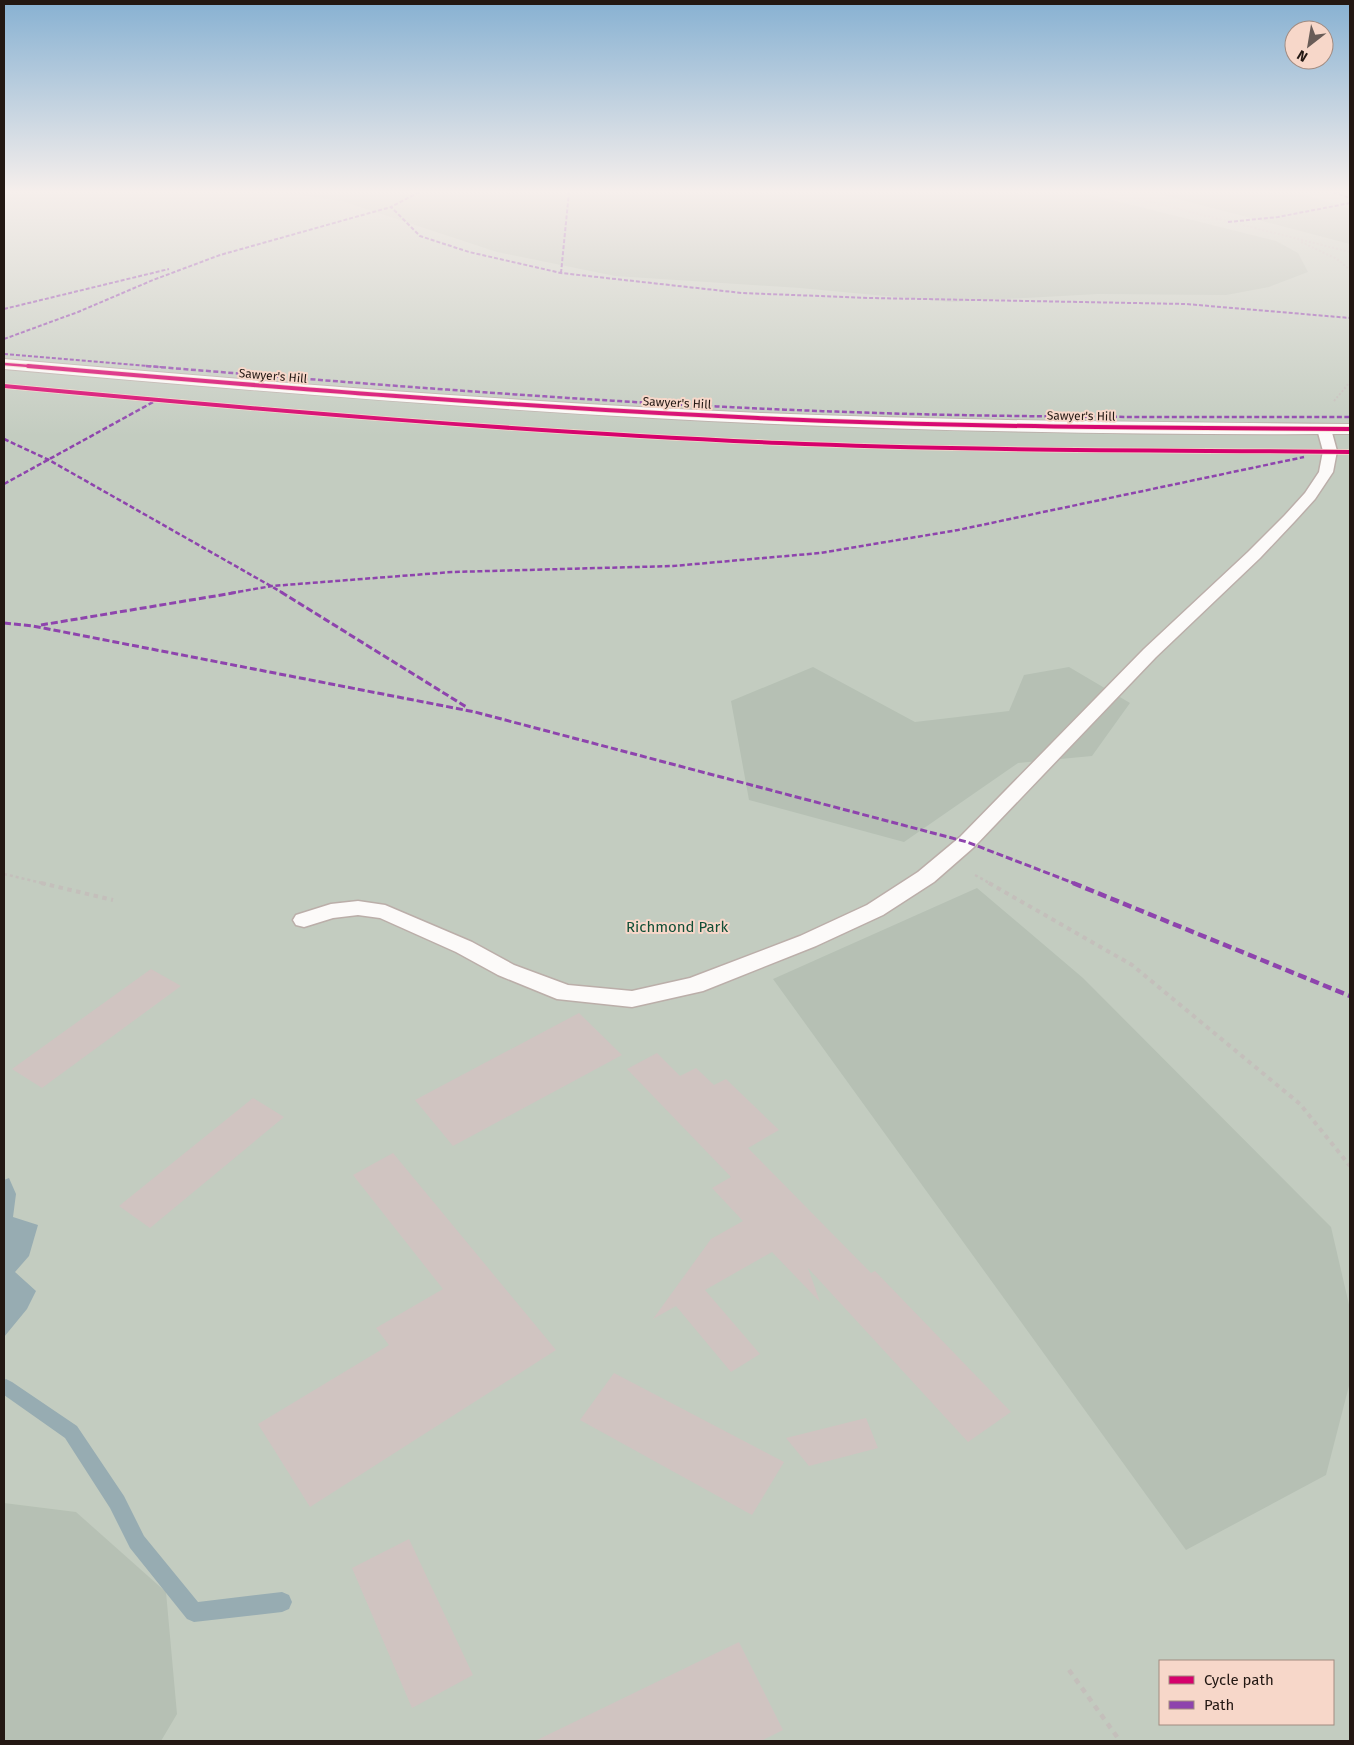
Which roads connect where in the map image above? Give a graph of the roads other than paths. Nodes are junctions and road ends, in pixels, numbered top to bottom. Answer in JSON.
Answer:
{"nodes":[{"id":1,"x":4,"y":364,"type":"edge"},
{"id":2,"x":1324,"y":429,"type":"junction"},
{"id":3,"x":1350,"y":429,"type":"edge"},
{"id":4,"x":304,"y":920,"type":"dead end"}],
"edges":[{"from":1,"to":2,"type":"street","name":"Sawyer's Hill"},
{"from":2,"to":3,"type":"street","name":"Sawyer's Hill"},
{"from":2,"to":4,"type":"lane"}]}
